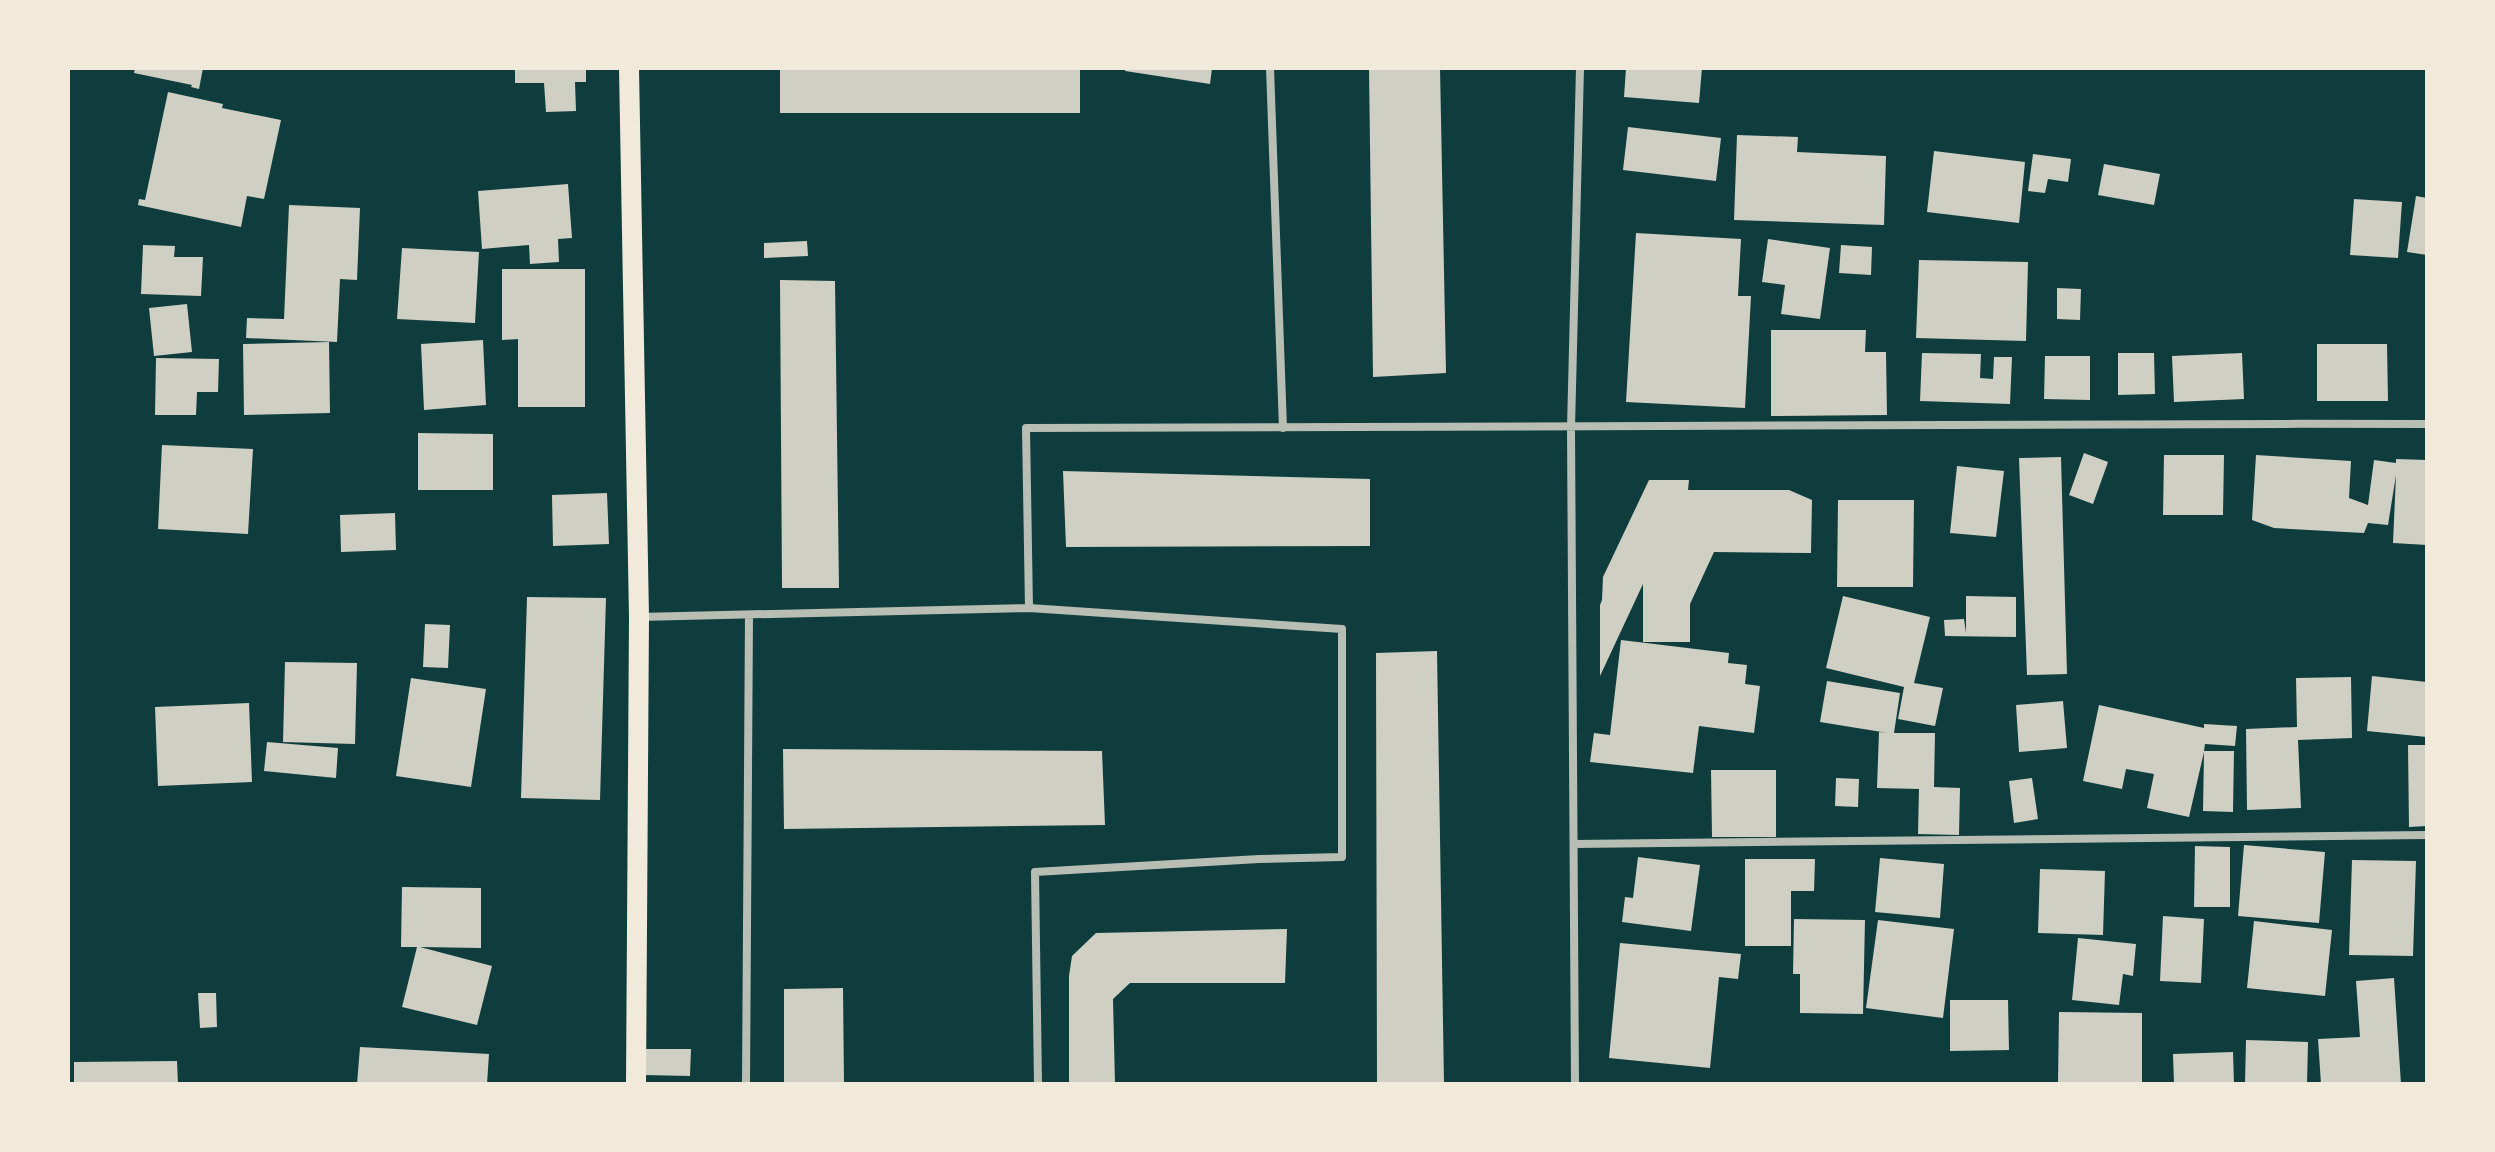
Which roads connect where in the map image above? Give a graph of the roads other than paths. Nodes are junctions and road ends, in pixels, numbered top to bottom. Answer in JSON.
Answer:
{"nodes":[{"id":1,"x":629,"y":68,"type":"edge"},
{"id":2,"x":1270,"y":68,"type":"edge"},
{"id":3,"x":1580,"y":68,"type":"edge"},
{"id":4,"x":2427,"y":424,"type":"edge"},
{"id":5,"x":1283,"y":428,"type":"junction"},
{"id":6,"x":1571,"y":428,"type":"junction"},
{"id":7,"x":1029,"y":608,"type":"junction"},
{"id":8,"x":749,"y":615,"type":"junction"},
{"id":9,"x":639,"y":617,"type":"junction"},
{"id":10,"x":2427,"y":835,"type":"edge"},
{"id":11,"x":1574,"y":844,"type":"junction"},
{"id":12,"x":636,"y":1084,"type":"edge"},
{"id":13,"x":746,"y":1084,"type":"edge"},
{"id":14,"x":1038,"y":1084,"type":"edge"},
{"id":15,"x":1575,"y":1084,"type":"edge"}],
"edges":[{"from":1,"to":9,"type":"main road"},
{"from":2,"to":5,"type":"street"},
{"from":3,"to":6,"type":"street"},
{"from":4,"to":6,"type":"street"},
{"from":5,"to":6,"type":"street"},
{"from":5,"to":7,"type":"street"},
{"from":6,"to":11,"type":"street"},
{"from":7,"to":8,"type":"street"},
{"from":7,"to":14,"type":"street"},
{"from":8,"to":9,"type":"street"},
{"from":8,"to":13,"type":"street"},
{"from":9,"to":12,"type":"main road"},
{"from":10,"to":11,"type":"street"},
{"from":11,"to":15,"type":"street"}]}
